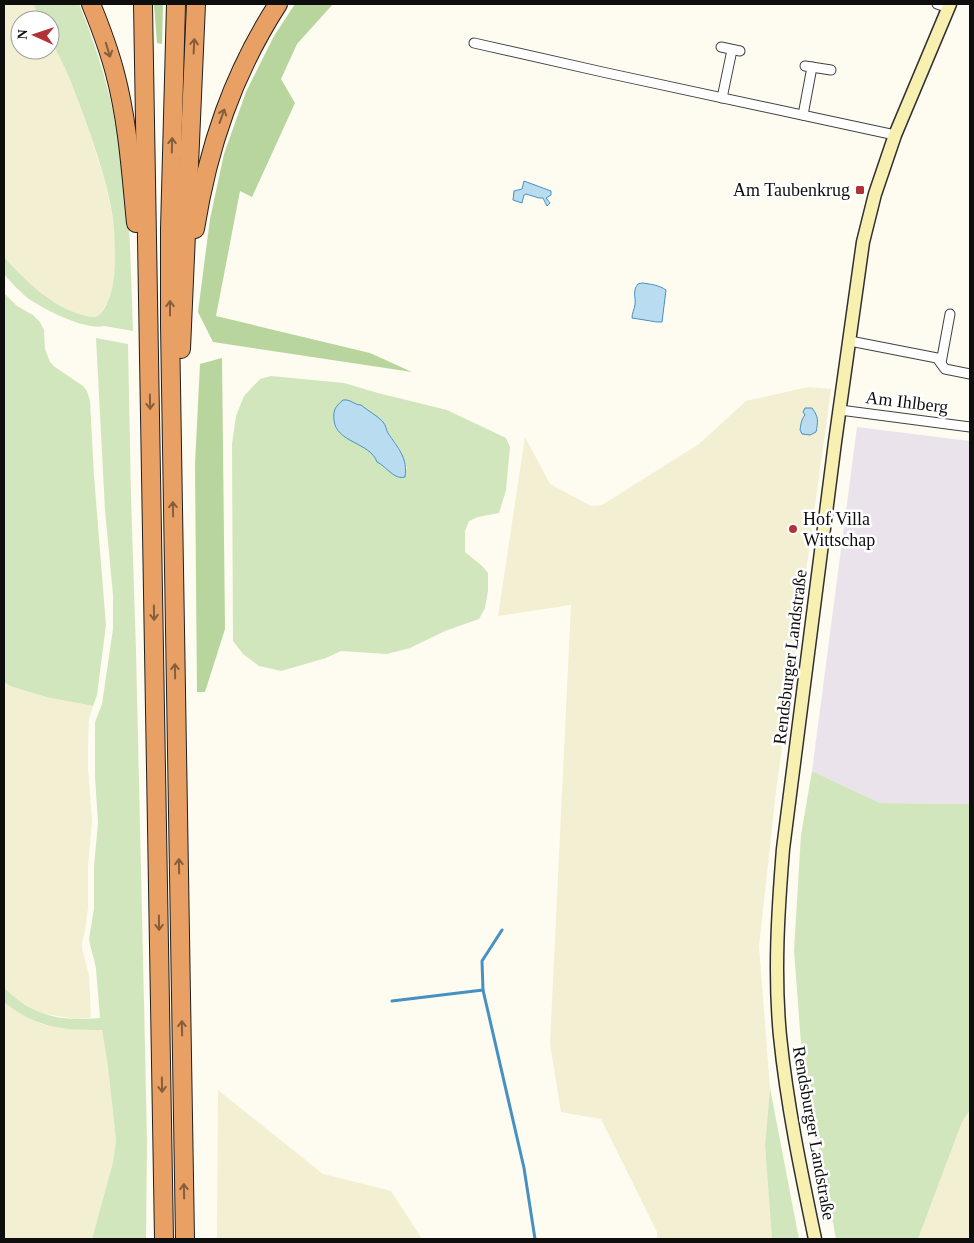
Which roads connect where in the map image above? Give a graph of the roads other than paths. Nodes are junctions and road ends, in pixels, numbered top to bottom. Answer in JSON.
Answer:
{"nodes":[{"id":1,"x":91,"y":4,"type":"edge"},
{"id":2,"x":143,"y":4,"type":"edge"},
{"id":3,"x":176,"y":4,"type":"edge"},
{"id":4,"x":196,"y":4,"type":"edge"},
{"id":5,"x":278,"y":4,"type":"edge"},
{"id":6,"x":945,"y":5,"type":"edge"},
{"id":7,"x":474,"y":43,"type":"dead end"},
{"id":8,"x":721,"y":47,"type":"dead end"},
{"id":9,"x":831,"y":70,"type":"dead end"},
{"id":10,"x":722,"y":98,"type":"junction"},
{"id":11,"x":803,"y":115,"type":"junction"},
{"id":12,"x":894,"y":135,"type":"junction"},
{"id":13,"x":183,"y":309,"type":"junction"},
{"id":14,"x":950,"y":314,"type":"dead end"},
{"id":15,"x":850,"y":340,"type":"junction"},
{"id":16,"x":149,"y":353,"type":"junction"},
{"id":17,"x":941,"y":363,"type":"junction"},
{"id":18,"x":970,"y":374,"type":"edge"},
{"id":19,"x":841,"y":405,"type":"junction"},
{"id":20,"x":970,"y":427,"type":"edge"},
{"id":21,"x":173,"y":479,"type":"junction"},
{"id":22,"x":164,"y":1239,"type":"edge"},
{"id":23,"x":185,"y":1239,"type":"edge"},
{"id":24,"x":815,"y":1239,"type":"edge"}],
"edges":[{"from":1,"to":16,"type":"highway","one_way":true},
{"from":2,"to":16,"type":"highway"},
{"from":21,"to":3,"type":"highway","one_way":true},
{"from":13,"to":4,"type":"highway","one_way":true},
{"from":13,"to":5,"type":"highway","one_way":true},
{"from":6,"to":12,"type":"street","name":"Rendsburger Landstraße"},
{"from":7,"to":10,"type":"street"},
{"from":8,"to":10,"type":"street"},
{"from":9,"to":11,"type":"street"},
{"from":10,"to":11,"type":"street"},
{"from":11,"to":12,"type":"street"},
{"from":12,"to":15,"type":"street","name":"Rendsburger Landstraße"},
{"from":13,"to":21,"type":"highway"},
{"from":14,"to":17,"type":"street"},
{"from":15,"to":17,"type":"street"},
{"from":15,"to":19,"type":"street","name":"Rendsburger Landstraße"},
{"from":16,"to":22,"type":"highway","one_way":true},
{"from":17,"to":18,"type":"street"},
{"from":19,"to":20,"type":"street","name":"Am Ihlberg"},
{"from":19,"to":24,"type":"street","name":"Rendsburger Landstraße"},
{"from":23,"to":21,"type":"highway","one_way":true}]}
